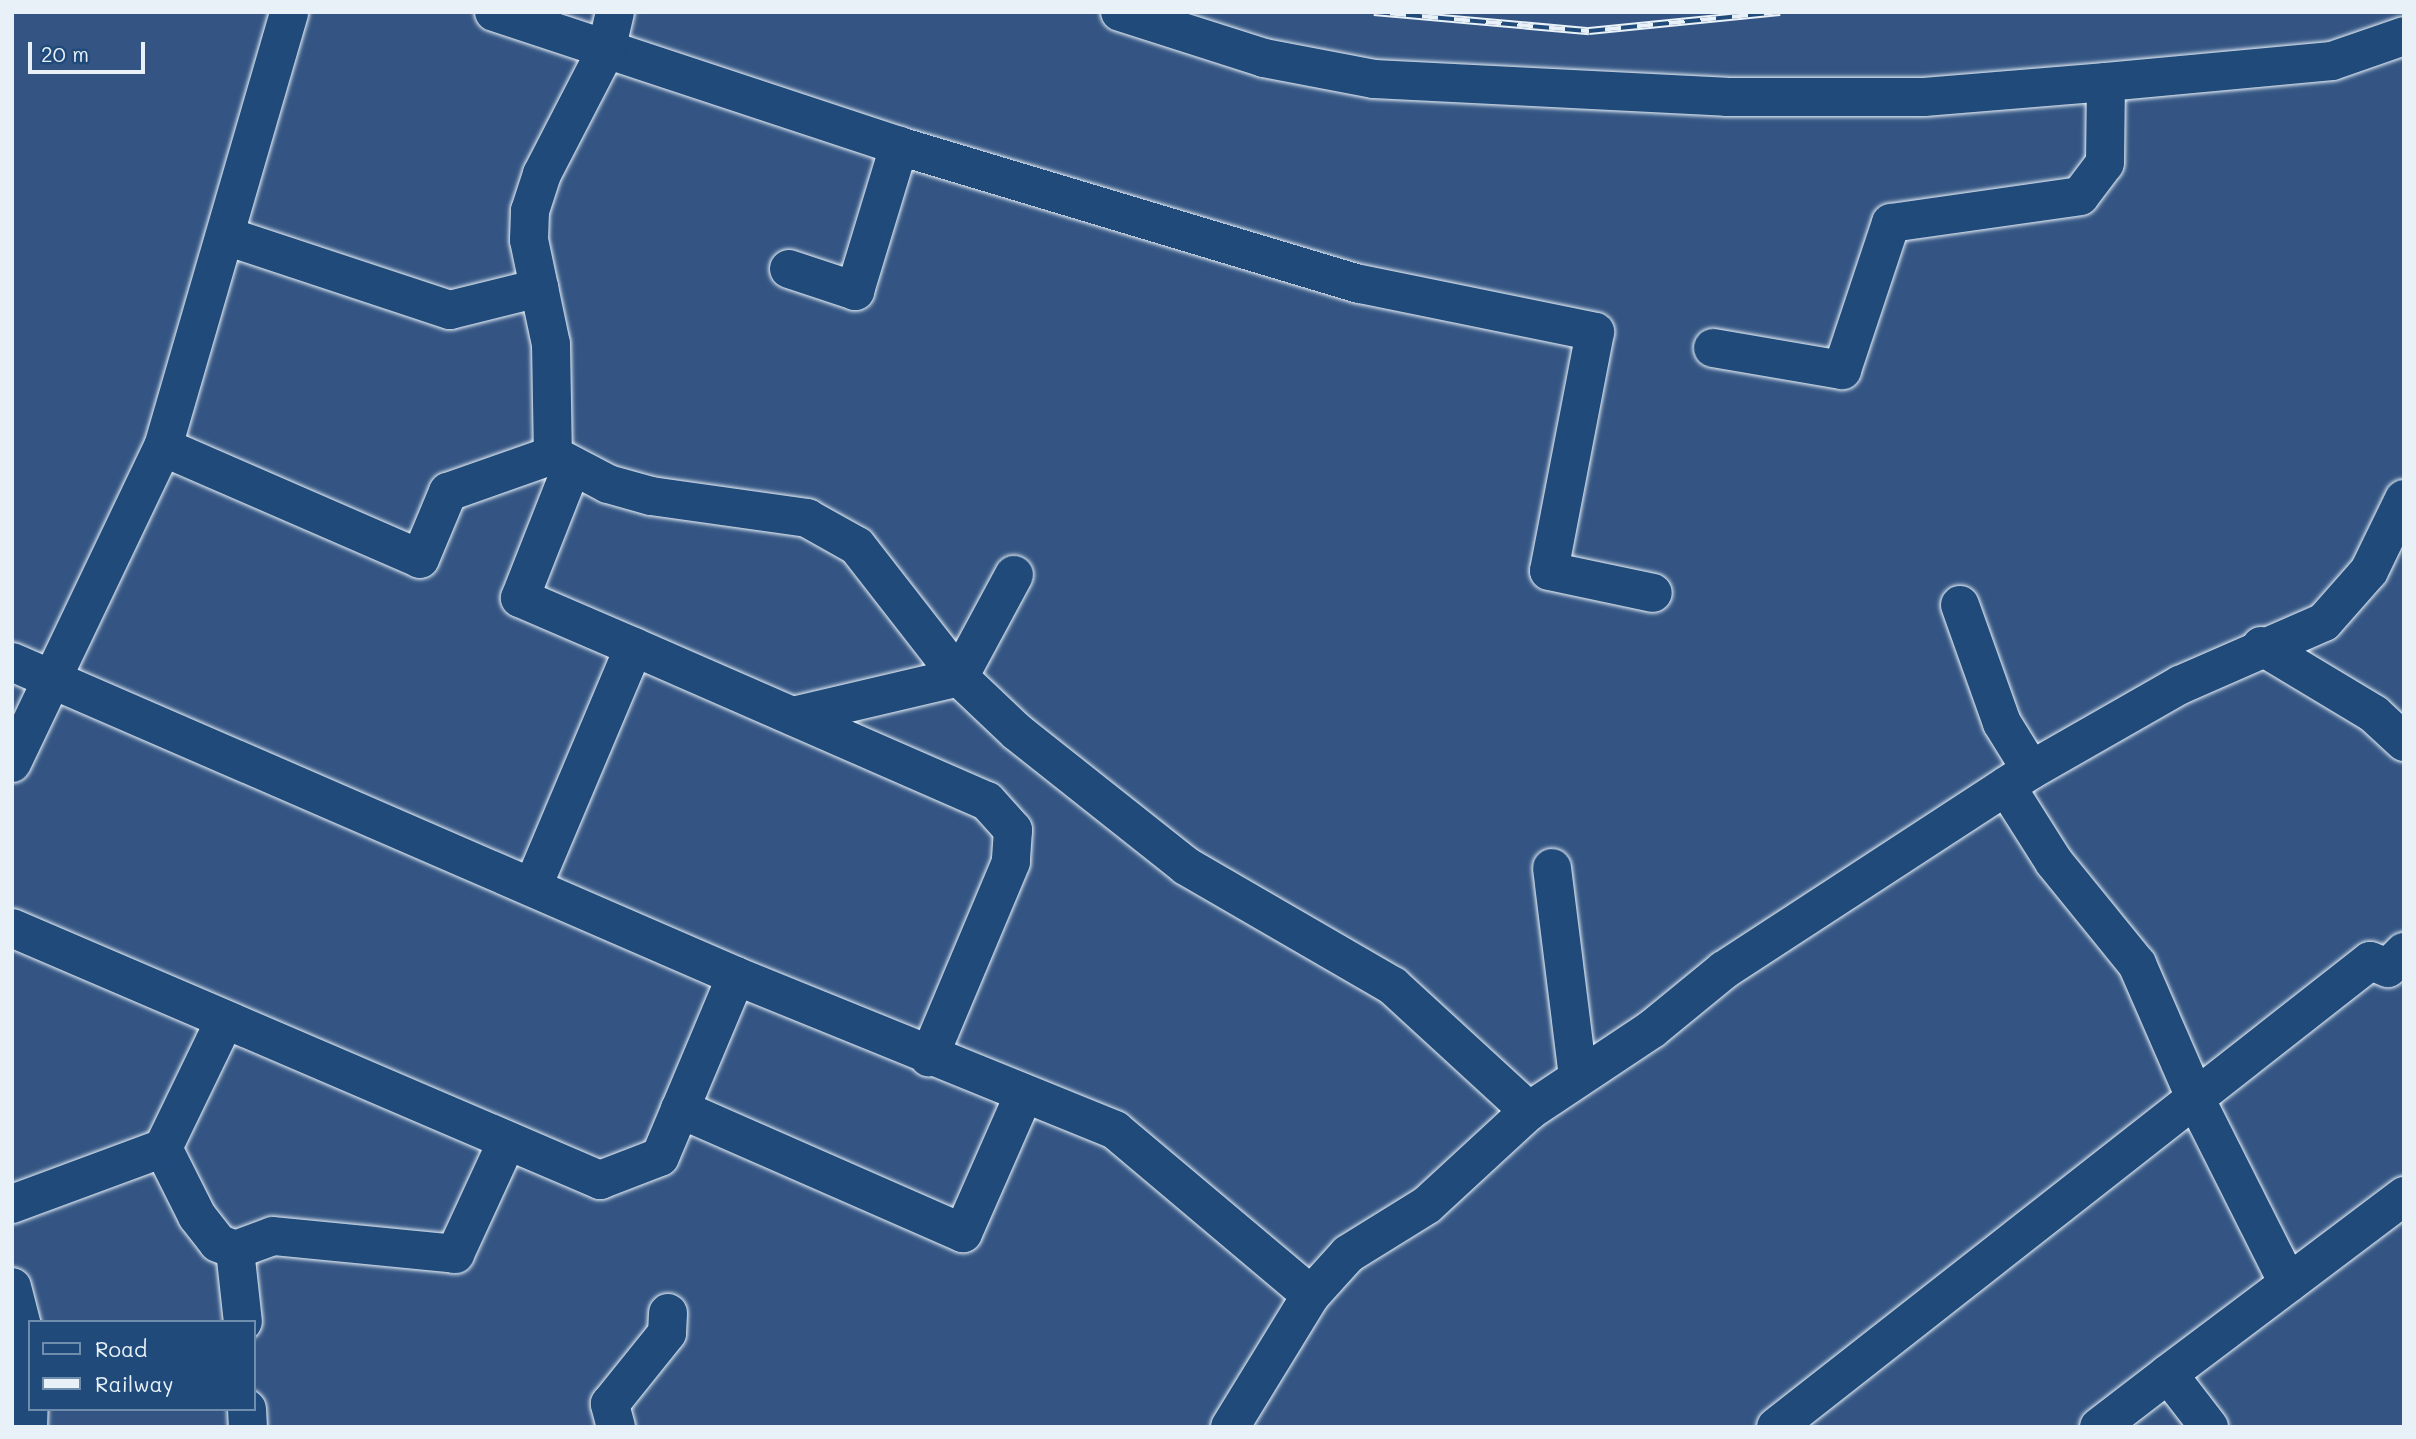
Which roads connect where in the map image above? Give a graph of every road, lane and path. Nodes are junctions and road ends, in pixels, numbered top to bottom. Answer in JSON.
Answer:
{"nodes":[{"id":1,"x":289,"y":12,"type":"edge"},
{"id":2,"x":494,"y":12,"type":"edge"},
{"id":3,"x":615,"y":12,"type":"edge"},
{"id":4,"x":1120,"y":12,"type":"edge"},
{"id":5,"x":2404,"y":36,"type":"edge"},
{"id":6,"x":606,"y":50,"type":"junction"},
{"id":7,"x":2106,"y":82,"type":"junction"},
{"id":8,"x":899,"y":146,"type":"junction"},
{"id":9,"x":226,"y":236,"type":"junction"},
{"id":10,"x":789,"y":270,"type":"dead end"},
{"id":11,"x":539,"y":288,"type":"junction"},
{"id":12,"x":1713,"y":348,"type":"dead end"},
{"id":13,"x":163,"y":447,"type":"junction"},
{"id":14,"x":563,"y":460,"type":"junction"},
{"id":15,"x":2404,"y":499,"type":"edge"},
{"id":16,"x":1014,"y":575,"type":"dead end"},
{"id":17,"x":1653,"y":593,"type":"dead end"},
{"id":18,"x":1960,"y":605,"type":"dead end"},
{"id":19,"x":2261,"y":646,"type":"junction"},
{"id":20,"x":634,"y":647,"type":"junction"},
{"id":21,"x":12,"y":662,"type":"edge"},
{"id":22,"x":959,"y":677,"type":"junction"},
{"id":23,"x":53,"y":679,"type":"junction"},
{"id":24,"x":793,"y":716,"type":"junction"},
{"id":25,"x":2404,"y":742,"type":"edge"},
{"id":26,"x":12,"y":763,"type":"edge"},
{"id":27,"x":2018,"y":778,"type":"junction"},
{"id":28,"x":1552,"y":868,"type":"dead end"},
{"id":29,"x":533,"y":886,"type":"junction"},
{"id":30,"x":12,"y":928,"type":"edge"},
{"id":31,"x":2375,"y":963,"type":"edge"},
{"id":32,"x":736,"y":976,"type":"junction"},
{"id":33,"x":225,"y":1020,"type":"junction"},
{"id":34,"x":929,"y":1057,"type":"junction"},
{"id":35,"x":1578,"y":1077,"type":"junction"},
{"id":36,"x":1024,"y":1094,"type":"junction"},
{"id":37,"x":2196,"y":1100,"type":"junction"},
{"id":38,"x":680,"y":1109,"type":"junction"},
{"id":39,"x":1529,"y":1111,"type":"junction"},
{"id":40,"x":507,"y":1141,"type":"junction"},
{"id":41,"x":163,"y":1148,"type":"junction"},
{"id":42,"x":2404,"y":1196,"type":"edge"},
{"id":43,"x":12,"y":1204,"type":"edge"},
{"id":44,"x":235,"y":1250,"type":"junction"},
{"id":45,"x":2288,"y":1283,"type":"junction"},
{"id":46,"x":12,"y":1287,"type":"edge"},
{"id":47,"x":1311,"y":1295,"type":"junction"},
{"id":48,"x":668,"y":1312,"type":"dead end"},
{"id":49,"x":243,"y":1320,"type":"edge"},
{"id":50,"x":28,"y":1349,"type":"edge"},
{"id":51,"x":2168,"y":1374,"type":"junction"},
{"id":52,"x":616,"y":1427,"type":"edge"},
{"id":53,"x":1230,"y":1427,"type":"edge"},
{"id":54,"x":1776,"y":1427,"type":"edge"},
{"id":55,"x":2099,"y":1427,"type":"edge"},
{"id":56,"x":2209,"y":1427,"type":"edge"}],
"edges":[{"from":1,"to":9,"type":"street"},
{"from":2,"to":6,"type":"street"},
{"from":3,"to":6,"type":"street"},
{"from":4,"to":7,"type":"street"},
{"from":5,"to":7,"type":"street"},
{"from":6,"to":8,"type":"street"},
{"from":6,"to":11,"type":"street"},
{"from":7,"to":12,"type":"street"},
{"from":8,"to":10,"type":"street"},
{"from":8,"to":17,"type":"street"},
{"from":9,"to":11,"type":"street"},
{"from":9,"to":13,"type":"street"},
{"from":11,"to":14,"type":"street"},
{"from":13,"to":14,"type":"street"},
{"from":13,"to":23,"type":"street"},
{"from":14,"to":20,"type":"street"},
{"from":14,"to":22,"type":"street"},
{"from":15,"to":19,"type":"street"},
{"from":16,"to":22,"type":"street"},
{"from":18,"to":27,"type":"street"},
{"from":19,"to":25,"type":"street"},
{"from":19,"to":27,"type":"street"},
{"from":20,"to":24,"type":"street"},
{"from":20,"to":29,"type":"street"},
{"from":21,"to":23,"type":"street"},
{"from":22,"to":24,"type":"street"},
{"from":22,"to":39,"type":"street"},
{"from":23,"to":26,"type":"street"},
{"from":23,"to":29,"type":"street"},
{"from":24,"to":34,"type":"street"},
{"from":27,"to":35,"type":"street"},
{"from":27,"to":37,"type":"street"},
{"from":28,"to":35,"type":"street"},
{"from":29,"to":32,"type":"street"},
{"from":30,"to":33,"type":"street"},
{"from":31,"to":37,"type":"street"},
{"from":32,"to":34,"type":"street"},
{"from":32,"to":38,"type":"street"},
{"from":33,"to":40,"type":"street"},
{"from":33,"to":41,"type":"street"},
{"from":34,"to":36,"type":"street"},
{"from":35,"to":39,"type":"street"},
{"from":36,"to":38,"type":"street"},
{"from":36,"to":47,"type":"street"},
{"from":37,"to":45,"type":"street"},
{"from":37,"to":54,"type":"street"},
{"from":38,"to":40,"type":"street"},
{"from":39,"to":47,"type":"street"},
{"from":40,"to":44,"type":"street"},
{"from":41,"to":43,"type":"street"},
{"from":41,"to":44,"type":"street"},
{"from":42,"to":45,"type":"street"},
{"from":44,"to":49,"type":"street"},
{"from":45,"to":51,"type":"street"},
{"from":46,"to":50,"type":"street"},
{"from":47,"to":53,"type":"street"},
{"from":48,"to":52,"type":"street"},
{"from":51,"to":55,"type":"street"},
{"from":51,"to":56,"type":"street"}]}
